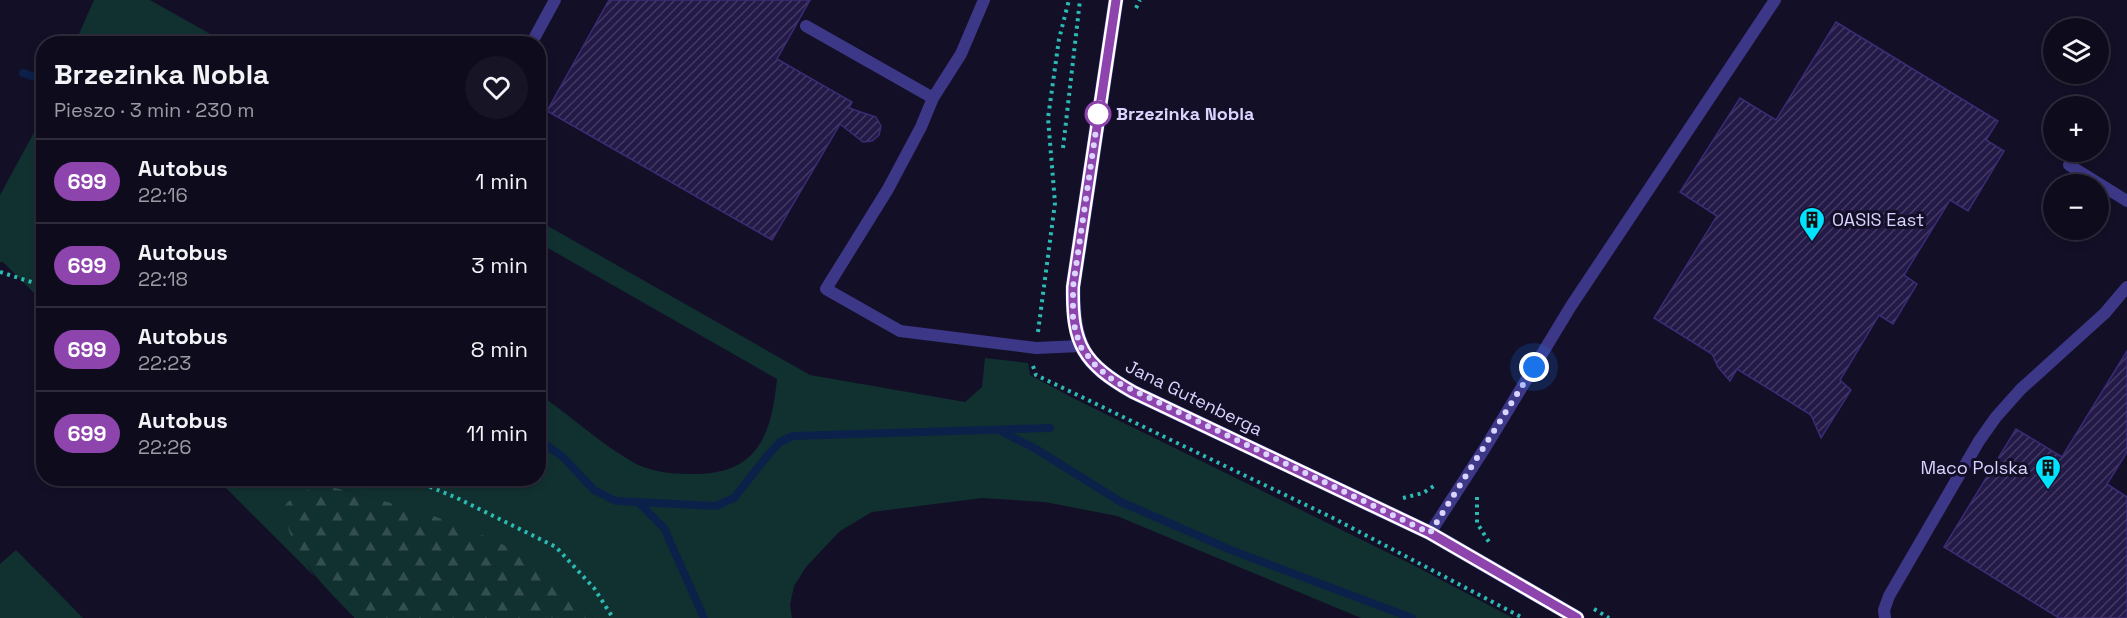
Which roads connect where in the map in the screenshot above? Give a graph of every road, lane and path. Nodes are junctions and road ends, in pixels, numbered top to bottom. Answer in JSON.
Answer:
{"nodes":[{"id":1,"x":555,"y":0,"type":"edge"},
{"id":2,"x":984,"y":0,"type":"edge"},
{"id":3,"x":1069,"y":0,"type":"edge"},
{"id":4,"x":1080,"y":0,"type":"edge"},
{"id":5,"x":1116,"y":0,"type":"edge"},
{"id":6,"x":1775,"y":0,"type":"edge"},
{"id":7,"x":806,"y":26,"type":"dead end"},
{"id":8,"x":535,"y":36,"type":"edge"},
{"id":9,"x":933,"y":98,"type":"junction"},
{"id":10,"x":1063,"y":148,"type":"dead end"},
{"id":11,"x":2069,"y":165,"type":"dead end"},
{"id":12,"x":2127,"y":201,"type":"edge"},
{"id":13,"x":0,"y":272,"type":"edge"},
{"id":14,"x":36,"y":283,"type":"edge"},
{"id":15,"x":2127,"y":287,"type":"edge"},
{"id":16,"x":1080,"y":346,"type":"junction"},
{"id":17,"x":1036,"y":348,"type":"junction"},
{"id":18,"x":427,"y":486,"type":"edge"},
{"id":19,"x":1481,"y":487,"type":"dead end"},
{"id":20,"x":1430,"y":533,"type":"junction"},
{"id":21,"x":1488,"y":541,"type":"dead end"},
{"id":22,"x":613,"y":618,"type":"edge"},
{"id":23,"x":1523,"y":618,"type":"edge"},
{"id":24,"x":1577,"y":618,"type":"edge"},
{"id":25,"x":1885,"y":618,"type":"edge"}],
"edges":[{"from":1,"to":8,"type":"lane"},
{"from":2,"to":9,"type":"lane"},
{"from":3,"to":17,"type":"path"},
{"from":4,"to":10,"type":"path"},
{"from":5,"to":16,"type":"street","name":"Jana Gutenberga"},
{"from":6,"to":20,"type":"lane"},
{"from":7,"to":9,"type":"lane"},
{"from":9,"to":17,"type":"lane"},
{"from":11,"to":12,"type":"lane"},
{"from":13,"to":14,"type":"path"},
{"from":15,"to":25,"type":"lane"},
{"from":16,"to":17,"type":"lane"},
{"from":16,"to":20,"type":"street","name":"Jana Gutenberga"},
{"from":17,"to":23,"type":"path"},
{"from":18,"to":22,"type":"path"},
{"from":19,"to":21,"type":"path"},
{"from":20,"to":24,"type":"street","name":"Jana Gutenberga"}]}
